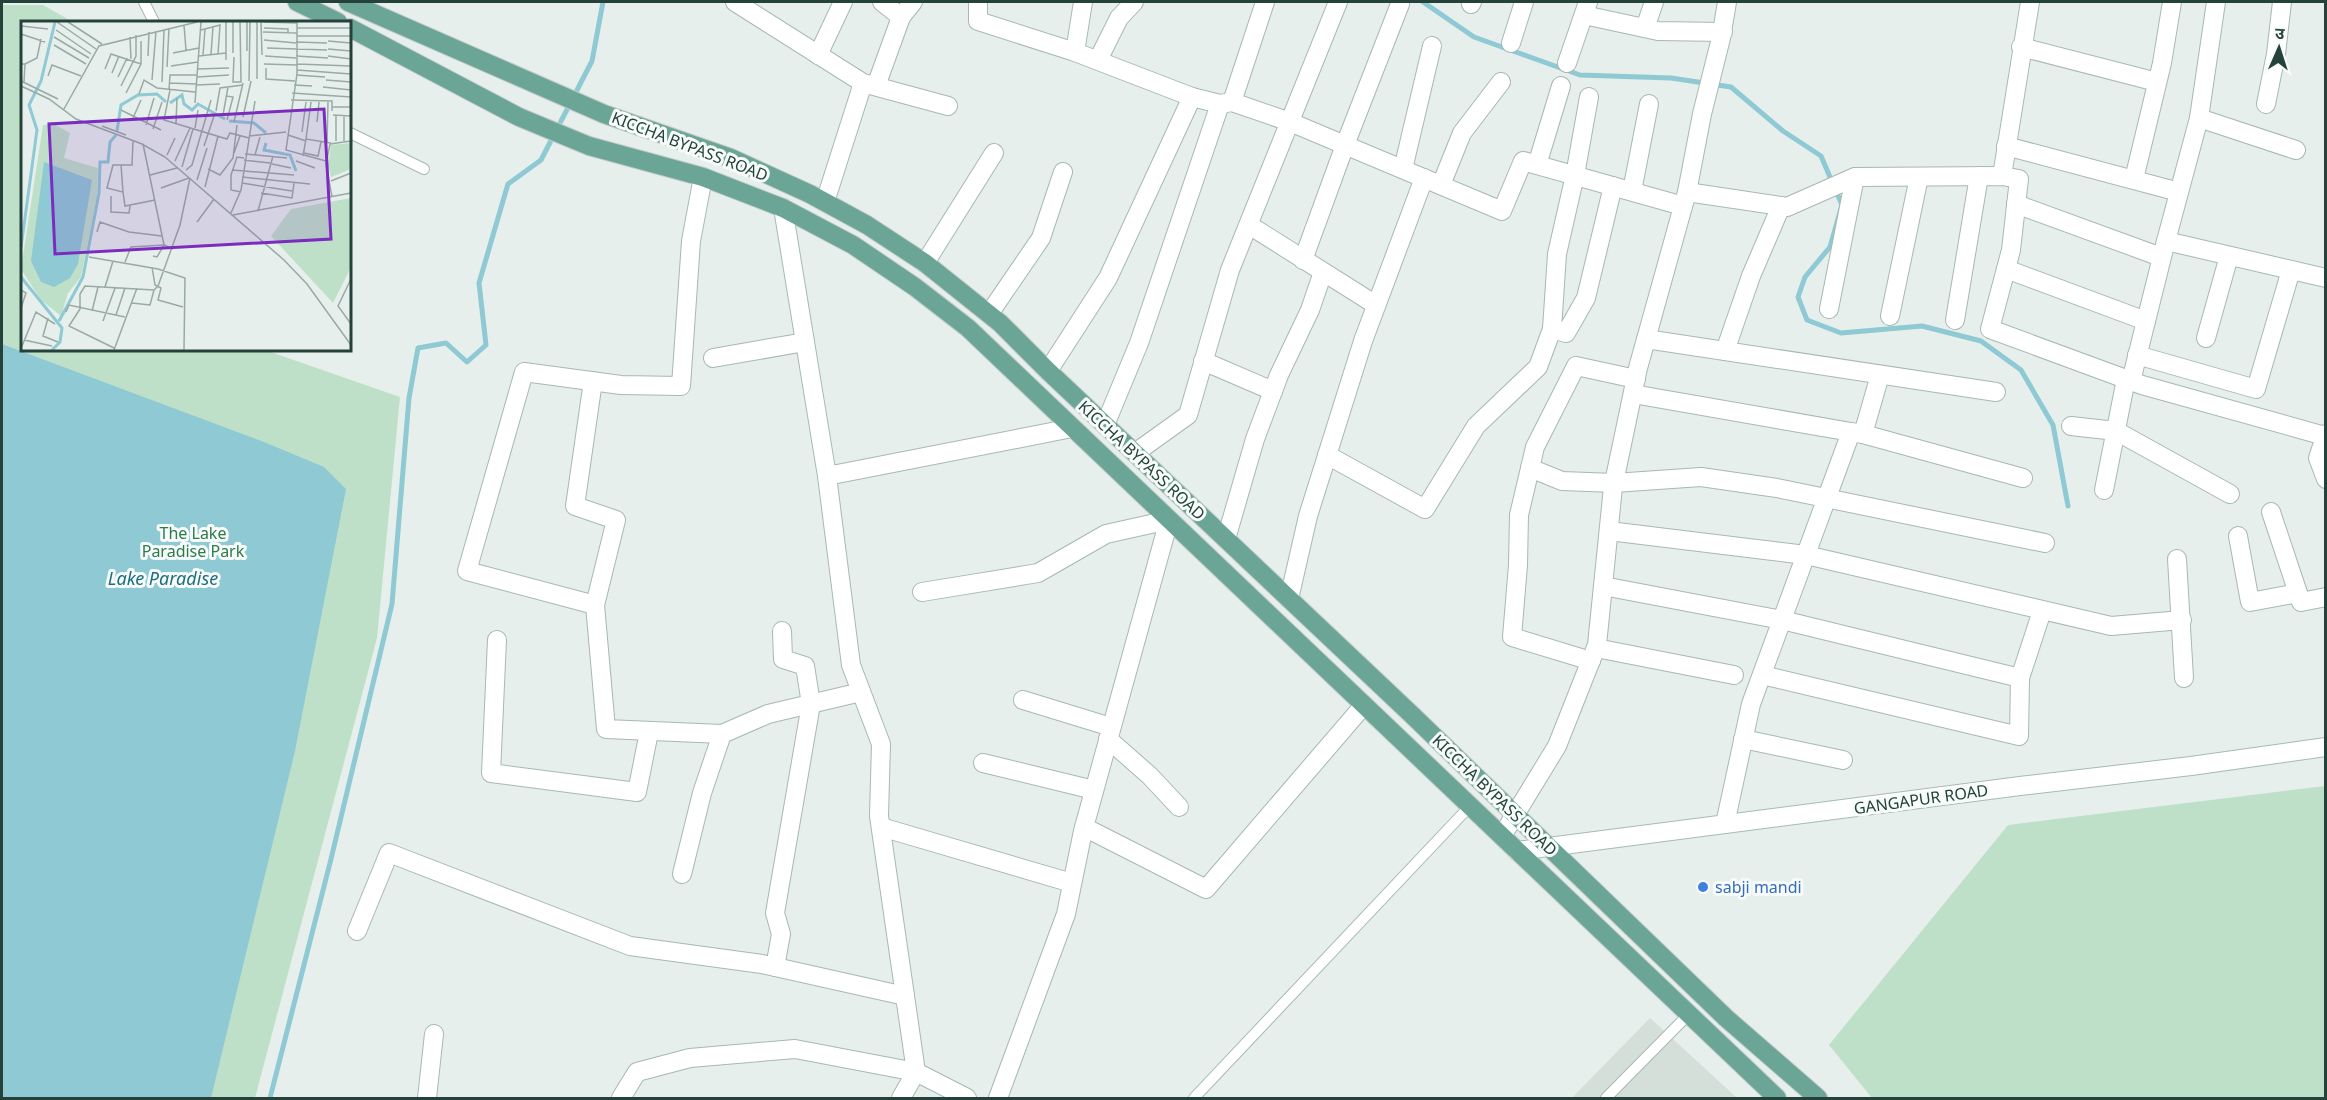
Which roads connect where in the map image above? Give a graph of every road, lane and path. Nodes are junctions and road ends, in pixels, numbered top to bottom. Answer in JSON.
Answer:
{"nodes":[{"id":1,"x":144,"y":2,"type":"edge"},
{"id":2,"x":297,"y":2,"type":"edge"},
{"id":3,"x":348,"y":2,"type":"edge"},
{"id":4,"x":735,"y":2,"type":"edge"},
{"id":5,"x":843,"y":2,"type":"edge"},
{"id":6,"x":882,"y":2,"type":"edge"},
{"id":7,"x":913,"y":2,"type":"edge"},
{"id":8,"x":978,"y":2,"type":"edge"},
{"id":9,"x":1083,"y":2,"type":"edge"},
{"id":10,"x":1134,"y":2,"type":"edge"},
{"id":11,"x":1264,"y":2,"type":"edge"},
{"id":12,"x":1338,"y":2,"type":"edge"},
{"id":13,"x":1524,"y":2,"type":"edge"},
{"id":14,"x":1654,"y":2,"type":"edge"},
{"id":15,"x":1727,"y":2,"type":"edge"},
{"id":16,"x":2030,"y":2,"type":"edge"},
{"id":17,"x":2172,"y":2,"type":"edge"},
{"id":18,"x":2216,"y":2,"type":"edge"},
{"id":19,"x":2282,"y":2,"type":"edge"},
{"id":20,"x":1400,"y":3,"type":"dead end"},
{"id":21,"x":1586,"y":8,"type":"edge"},
{"id":22,"x":901,"y":17,"type":"junction"},
{"id":23,"x":154,"y":21,"type":"edge"},
{"id":24,"x":336,"y":21,"type":"edge"},
{"id":25,"x":1645,"y":28,"type":"junction"},
{"id":26,"x":351,"y":29,"type":"edge"},
{"id":27,"x":1722,"y":32,"type":"junction"},
{"id":28,"x":1511,"y":43,"type":"dead end"},
{"id":29,"x":1431,"y":46,"type":"dead end"},
{"id":30,"x":2021,"y":47,"type":"junction"},
{"id":31,"x":1075,"y":52,"type":"junction"},
{"id":32,"x":818,"y":55,"type":"junction"},
{"id":33,"x":1098,"y":60,"type":"junction"},
{"id":34,"x":1568,"y":63,"type":"dead end"},
{"id":35,"x":1502,"y":82,"type":"dead end"},
{"id":36,"x":2157,"y":82,"type":"junction"},
{"id":37,"x":869,"y":84,"type":"junction"},
{"id":38,"x":1561,"y":86,"type":"dead end"},
{"id":39,"x":1192,"y":97,"type":"junction"},
{"id":40,"x":1589,"y":97,"type":"dead end"},
{"id":41,"x":1226,"y":103,"type":"junction"},
{"id":42,"x":1648,"y":104,"type":"dead end"},
{"id":43,"x":2266,"y":104,"type":"dead end"},
{"id":44,"x":948,"y":106,"type":"dead end"},
{"id":45,"x":2199,"y":118,"type":"junction"},
{"id":46,"x":1290,"y":122,"type":"junction"},
{"id":47,"x":351,"y":133,"type":"edge"},
{"id":48,"x":1345,"y":145,"type":"junction"},
{"id":49,"x":2006,"y":146,"type":"junction"},
{"id":50,"x":2296,"y":150,"type":"dead end"},
{"id":51,"x":994,"y":153,"type":"dead end"},
{"id":52,"x":1537,"y":165,"type":"junction"},
{"id":53,"x":424,"y":169,"type":"dead end"},
{"id":54,"x":1403,"y":170,"type":"junction"},
{"id":55,"x":1063,"y":172,"type":"dead end"},
{"id":56,"x":1575,"y":175,"type":"junction"},
{"id":57,"x":1979,"y":176,"type":"junction"},
{"id":58,"x":2002,"y":176,"type":"junction"},
{"id":59,"x":703,"y":177,"type":"junction"},
{"id":60,"x":1919,"y":177,"type":"junction"},
{"id":61,"x":1424,"y":178,"type":"junction"},
{"id":62,"x":1850,"y":179,"type":"junction"},
{"id":63,"x":2134,"y":179,"type":"junction"},
{"id":64,"x":1441,"y":185,"type":"junction"},
{"id":65,"x":1613,"y":186,"type":"junction"},
{"id":66,"x":1632,"y":191,"type":"junction"},
{"id":67,"x":2179,"y":192,"type":"junction"},
{"id":68,"x":1685,"y":199,"type":"junction"},
{"id":69,"x":825,"y":202,"type":"junction"},
{"id":70,"x":2016,"y":204,"type":"junction"},
{"id":71,"x":1781,"y":206,"type":"junction"},
{"id":72,"x":783,"y":208,"type":"junction"},
{"id":73,"x":1249,"y":225,"type":"junction"},
{"id":74,"x":2164,"y":249,"type":"junction"},
{"id":75,"x":2229,"y":256,"type":"junction"},
{"id":76,"x":920,"y":259,"type":"junction"},
{"id":77,"x":1303,"y":260,"type":"junction"},
{"id":78,"x":2006,"y":269,"type":"junction"},
{"id":79,"x":2291,"y":270,"type":"junction"},
{"id":80,"x":1323,"y":272,"type":"junction"},
{"id":81,"x":899,"y":276,"type":"junction"},
{"id":82,"x":2325,"y":278,"type":"edge"},
{"id":83,"x":1376,"y":305,"type":"junction"},
{"id":84,"x":1829,"y":309,"type":"dead end"},
{"id":85,"x":988,"y":314,"type":"junction"},
{"id":86,"x":1890,"y":316,"type":"dead end"},
{"id":87,"x":1955,"y":320,"type":"dead end"},
{"id":88,"x":2146,"y":321,"type":"junction"},
{"id":89,"x":1552,"y":329,"type":"junction"},
{"id":90,"x":2206,"y":338,"type":"dead end"},
{"id":91,"x":1646,"y":339,"type":"junction"},
{"id":92,"x":805,"y":342,"type":"junction"},
{"id":93,"x":1725,"y":351,"type":"junction"},
{"id":94,"x":2137,"y":356,"type":"junction"},
{"id":95,"x":713,"y":358,"type":"dead end"},
{"id":96,"x":1203,"y":361,"type":"junction"},
{"id":97,"x":1048,"y":371,"type":"junction"},
{"id":98,"x":1880,"y":375,"type":"junction"},
{"id":99,"x":2129,"y":380,"type":"junction"},
{"id":100,"x":593,"y":381,"type":"junction"},
{"id":101,"x":1634,"y":387,"type":"junction"},
{"id":102,"x":1273,"y":391,"type":"junction"},
{"id":103,"x":1996,"y":392,"type":"dead end"},
{"id":104,"x":1105,"y":425,"type":"junction"},
{"id":105,"x":2071,"y":426,"type":"dead end"},
{"id":106,"x":1072,"y":428,"type":"junction"},
{"id":107,"x":2116,"y":431,"type":"junction"},
{"id":108,"x":1857,"y":433,"type":"junction"},
{"id":109,"x":2325,"y":435,"type":"edge"},
{"id":110,"x":1135,"y":453,"type":"junction"},
{"id":111,"x":1327,"y":455,"type":"junction"},
{"id":112,"x":1530,"y":468,"type":"junction"},
{"id":113,"x":827,"y":476,"type":"junction"},
{"id":114,"x":2023,"y":478,"type":"dead end"},
{"id":115,"x":2325,"y":479,"type":"edge"},
{"id":116,"x":1614,"y":483,"type":"junction"},
{"id":117,"x":2104,"y":490,"type":"dead end"},
{"id":118,"x":2230,"y":494,"type":"dead end"},
{"id":119,"x":1827,"y":496,"type":"junction"},
{"id":120,"x":1187,"y":502,"type":"junction"},
{"id":121,"x":2271,"y":512,"type":"dead end"},
{"id":122,"x":1170,"y":520,"type":"junction"},
{"id":123,"x":1609,"y":531,"type":"junction"},
{"id":124,"x":2238,"y":536,"type":"dead end"},
{"id":125,"x":1226,"y":539,"type":"junction"},
{"id":126,"x":2045,"y":543,"type":"dead end"},
{"id":127,"x":1806,"y":555,"type":"junction"},
{"id":128,"x":2177,"y":559,"type":"dead end"},
{"id":129,"x":1603,"y":586,"type":"junction"},
{"id":130,"x":922,"y":592,"type":"dead end"},
{"id":131,"x":2298,"y":593,"type":"junction"},
{"id":132,"x":2325,"y":597,"type":"edge"},
{"id":133,"x":1289,"y":599,"type":"junction"},
{"id":134,"x":595,"y":605,"type":"junction"},
{"id":135,"x":2042,"y":611,"type":"junction"},
{"id":136,"x":1270,"y":615,"type":"junction"},
{"id":137,"x":1782,"y":620,"type":"junction"},
{"id":138,"x":2182,"y":621,"type":"junction"},
{"id":139,"x":782,"y":631,"type":"dead end"},
{"id":140,"x":497,"y":639,"type":"dead end"},
{"id":141,"x":1594,"y":654,"type":"junction"},
{"id":142,"x":1734,"y":675,"type":"dead end"},
{"id":143,"x":1762,"y":675,"type":"junction"},
{"id":144,"x":2020,"y":678,"type":"junction"},
{"id":145,"x":2184,"y":678,"type":"dead end"},
{"id":146,"x":861,"y":692,"type":"junction"},
{"id":147,"x":1023,"y":700,"type":"dead end"},
{"id":148,"x":811,"y":704,"type":"junction"},
{"id":149,"x":1364,"y":705,"type":"junction"},
{"id":150,"x":649,"y":732,"type":"junction"},
{"id":151,"x":1110,"y":733,"type":"junction"},
{"id":152,"x":722,"y":734,"type":"junction"},
{"id":153,"x":1743,"y":740,"type":"junction"},
{"id":154,"x":2325,"y":747,"type":"edge"},
{"id":155,"x":1843,"y":760,"type":"dead end"},
{"id":156,"x":983,"y":763,"type":"dead end"},
{"id":157,"x":1488,"y":788,"type":"junction"},
{"id":158,"x":1094,"y":790,"type":"junction"},
{"id":159,"x":1470,"y":806,"type":"junction"},
{"id":160,"x":1179,"y":807,"type":"dead end"},
{"id":161,"x":1516,"y":815,"type":"junction"},
{"id":162,"x":1725,"y":825,"type":"junction"},
{"id":163,"x":880,"y":827,"type":"junction"},
{"id":164,"x":1084,"y":827,"type":"junction"},
{"id":165,"x":1502,"y":836,"type":"junction"},
{"id":166,"x":1550,"y":847,"type":"junction"},
{"id":167,"x":1517,"y":851,"type":"junction"},
{"id":168,"x":682,"y":874,"type":"dead end"},
{"id":169,"x":1072,"y":883,"type":"junction"},
{"id":170,"x":1586,"y":884,"type":"junction"},
{"id":171,"x":1569,"y":902,"type":"junction"},
{"id":172,"x":357,"y":931,"type":"dead end"},
{"id":173,"x":775,"y":967,"type":"junction"},
{"id":174,"x":905,"y":996,"type":"junction"},
{"id":175,"x":1688,"y":1015,"type":"junction"},
{"id":176,"x":434,"y":1034,"type":"dead end"},
{"id":177,"x":916,"y":1072,"type":"junction"},
{"id":178,"x":427,"y":1098,"type":"edge"},
{"id":179,"x":621,"y":1098,"type":"edge"},
{"id":180,"x":901,"y":1098,"type":"edge"},
{"id":181,"x":967,"y":1098,"type":"edge"},
{"id":182,"x":998,"y":1098,"type":"edge"},
{"id":183,"x":1194,"y":1098,"type":"edge"},
{"id":184,"x":1606,"y":1098,"type":"edge"},
{"id":185,"x":1777,"y":1098,"type":"edge"},
{"id":186,"x":1818,"y":1098,"type":"edge"}],
"edges":[{"from":1,"to":23,"type":"lane"},
{"from":2,"to":24,"type":"main road"},
{"from":3,"to":69,"type":"main road","name":"KICCHA BYPASS ROAD"},
{"from":4,"to":32,"type":"street"},
{"from":5,"to":32,"type":"street"},
{"from":6,"to":22,"type":"street"},
{"from":7,"to":22,"type":"street"},
{"from":8,"to":31,"type":"street"},
{"from":9,"to":31,"type":"street"},
{"from":10,"to":33,"type":"street"},
{"from":11,"to":41,"type":"street"},
{"from":12,"to":46,"type":"street"},
{"from":13,"to":28,"type":"street"},
{"from":14,"to":25,"type":"street"},
{"from":15,"to":27,"type":"street"},
{"from":16,"to":30,"type":"street"},
{"from":17,"to":36,"type":"street"},
{"from":18,"to":45,"type":"street"},
{"from":19,"to":43,"type":"street"},
{"from":20,"to":48,"type":"street"},
{"from":21,"to":25,"type":"street"},
{"from":21,"to":34,"type":"street"},
{"from":22,"to":37,"type":"street"},
{"from":25,"to":27,"type":"street"},
{"from":26,"to":59,"type":"main road"},
{"from":27,"to":68,"type":"street"},
{"from":29,"to":54,"type":"street"},
{"from":30,"to":36,"type":"street"},
{"from":30,"to":49,"type":"street"},
{"from":31,"to":33,"type":"street"},
{"from":32,"to":37,"type":"street"},
{"from":33,"to":39,"type":"street"},
{"from":35,"to":64,"type":"street"},
{"from":36,"to":63,"type":"street"},
{"from":37,"to":44,"type":"street"},
{"from":37,"to":69,"type":"street"},
{"from":38,"to":52,"type":"street"},
{"from":39,"to":41,"type":"street"},
{"from":39,"to":97,"type":"street"},
{"from":40,"to":56,"type":"street"},
{"from":41,"to":46,"type":"street"},
{"from":41,"to":104,"type":"street"},
{"from":42,"to":66,"type":"street"},
{"from":45,"to":50,"type":"street"},
{"from":45,"to":67,"type":"street"},
{"from":46,"to":48,"type":"street"},
{"from":46,"to":73,"type":"street"},
{"from":47,"to":53,"type":"lane"},
{"from":48,"to":54,"type":"street"},
{"from":48,"to":77,"type":"street"},
{"from":49,"to":58,"type":"street"},
{"from":49,"to":63,"type":"street"},
{"from":51,"to":76,"type":"street"},
{"from":52,"to":56,"type":"street"},
{"from":52,"to":64,"type":"street"},
{"from":54,"to":61,"type":"street"},
{"from":55,"to":85,"type":"street"},
{"from":56,"to":65,"type":"street"},
{"from":56,"to":89,"type":"street"},
{"from":57,"to":58,"type":"street"},
{"from":57,"to":60,"type":"street"},
{"from":57,"to":87,"type":"street"},
{"from":58,"to":70,"type":"street"},
{"from":59,"to":72,"type":"main road"},
{"from":59,"to":100,"type":"street"},
{"from":60,"to":62,"type":"street"},
{"from":60,"to":86,"type":"street"},
{"from":61,"to":64,"type":"street"},
{"from":61,"to":83,"type":"street"},
{"from":62,"to":71,"type":"street"},
{"from":62,"to":84,"type":"street"},
{"from":63,"to":67,"type":"street"},
{"from":65,"to":66,"type":"street"},
{"from":65,"to":89,"type":"street"},
{"from":66,"to":68,"type":"street"},
{"from":67,"to":74,"type":"street"},
{"from":68,"to":71,"type":"street"},
{"from":68,"to":91,"type":"street"},
{"from":69,"to":76,"type":"main road","name":"KICCHA BYPASS ROAD"},
{"from":70,"to":74,"type":"street"},
{"from":70,"to":78,"type":"street"},
{"from":71,"to":93,"type":"street"},
{"from":72,"to":81,"type":"main road"},
{"from":72,"to":92,"type":"street"},
{"from":73,"to":77,"type":"street"},
{"from":73,"to":96,"type":"street"},
{"from":74,"to":75,"type":"street"},
{"from":74,"to":88,"type":"street"},
{"from":75,"to":79,"type":"street"},
{"from":75,"to":90,"type":"street"},
{"from":76,"to":81,"type":"main road"},
{"from":76,"to":85,"type":"main road","name":"KICCHA BYPASS ROAD"},
{"from":77,"to":80,"type":"street"},
{"from":78,"to":88,"type":"street"},
{"from":78,"to":99,"type":"street"},
{"from":79,"to":82,"type":"street"},
{"from":79,"to":94,"type":"street"},
{"from":80,"to":83,"type":"street"},
{"from":80,"to":102,"type":"street"},
{"from":81,"to":106,"type":"main road"},
{"from":83,"to":111,"type":"street"},
{"from":85,"to":97,"type":"main road","name":"KICCHA BYPASS ROAD"},
{"from":88,"to":94,"type":"street"},
{"from":89,"to":111,"type":"street"},
{"from":91,"to":93,"type":"street"},
{"from":91,"to":101,"type":"street"},
{"from":92,"to":95,"type":"street"},
{"from":92,"to":113,"type":"street"},
{"from":93,"to":98,"type":"street"},
{"from":94,"to":99,"type":"street"},
{"from":96,"to":102,"type":"street"},
{"from":96,"to":110,"type":"street"},
{"from":97,"to":104,"type":"main road","name":"KICCHA BYPASS ROAD"},
{"from":98,"to":103,"type":"street"},
{"from":98,"to":108,"type":"street"},
{"from":99,"to":107,"type":"street"},
{"from":99,"to":109,"type":"street"},
{"from":100,"to":134,"type":"street"},
{"from":100,"to":134,"type":"street"},
{"from":101,"to":108,"type":"street"},
{"from":101,"to":112,"type":"street"},
{"from":101,"to":116,"type":"street"},
{"from":102,"to":125,"type":"street"},
{"from":104,"to":110,"type":"main road","name":"KICCHA BYPASS ROAD"},
{"from":105,"to":107,"type":"street"},
{"from":106,"to":113,"type":"street"},
{"from":106,"to":122,"type":"main road"},
{"from":107,"to":117,"type":"street"},
{"from":107,"to":118,"type":"street"},
{"from":108,"to":114,"type":"street"},
{"from":108,"to":119,"type":"street"},
{"from":109,"to":115,"type":"street"},
{"from":110,"to":120,"type":"main road","name":"KICCHA BYPASS ROAD"},
{"from":111,"to":133,"type":"street"},
{"from":112,"to":116,"type":"street"},
{"from":112,"to":141,"type":"street"},
{"from":113,"to":146,"type":"street"},
{"from":116,"to":119,"type":"street"},
{"from":116,"to":123,"type":"street"},
{"from":119,"to":126,"type":"street"},
{"from":119,"to":127,"type":"street"},
{"from":120,"to":122,"type":"main road"},
{"from":120,"to":125,"type":"main road","name":"KICCHA BYPASS ROAD"},
{"from":121,"to":131,"type":"street"},
{"from":122,"to":130,"type":"street"},
{"from":122,"to":136,"type":"main road"},
{"from":122,"to":151,"type":"street"},
{"from":123,"to":127,"type":"street"},
{"from":123,"to":129,"type":"street"},
{"from":124,"to":131,"type":"street"},
{"from":125,"to":133,"type":"main road","name":"KICCHA BYPASS ROAD"},
{"from":127,"to":135,"type":"street"},
{"from":127,"to":137,"type":"street"},
{"from":128,"to":138,"type":"street"},
{"from":129,"to":137,"type":"street"},
{"from":129,"to":141,"type":"street"},
{"from":131,"to":132,"type":"street"},
{"from":133,"to":136,"type":"main road"},
{"from":133,"to":157,"type":"main road","name":"KICCHA BYPASS ROAD"},
{"from":134,"to":150,"type":"street"},
{"from":135,"to":138,"type":"street"},
{"from":135,"to":144,"type":"street"},
{"from":136,"to":149,"type":"main road"},
{"from":137,"to":143,"type":"street"},
{"from":137,"to":144,"type":"street"},
{"from":138,"to":145,"type":"street"},
{"from":139,"to":148,"type":"street"},
{"from":140,"to":150,"type":"street"},
{"from":141,"to":142,"type":"street"},
{"from":141,"to":161,"type":"street"},
{"from":143,"to":144,"type":"street"},
{"from":143,"to":153,"type":"street"},
{"from":146,"to":148,"type":"street"},
{"from":146,"to":163,"type":"street"},
{"from":147,"to":151,"type":"street"},
{"from":148,"to":152,"type":"street"},
{"from":148,"to":173,"type":"street"},
{"from":149,"to":159,"type":"main road"},
{"from":149,"to":164,"type":"street"},
{"from":150,"to":152,"type":"street"},
{"from":151,"to":158,"type":"street"},
{"from":151,"to":160,"type":"street"},
{"from":152,"to":168,"type":"street"},
{"from":153,"to":155,"type":"street"},
{"from":153,"to":162,"type":"street"},
{"from":154,"to":162,"type":"street","name":"GANGAPUR ROAD"},
{"from":156,"to":158,"type":"street"},
{"from":157,"to":159,"type":"main road"},
{"from":157,"to":161,"type":"main road","name":"KICCHA BYPASS ROAD"},
{"from":158,"to":164,"type":"street"},
{"from":159,"to":165,"type":"main road"},
{"from":159,"to":183,"type":"lane"},
{"from":161,"to":165,"type":"street"},
{"from":161,"to":166,"type":"main road","name":"KICCHA BYPASS ROAD"},
{"from":162,"to":166,"type":"street","name":"GANGAPUR ROAD"},
{"from":163,"to":169,"type":"street"},
{"from":163,"to":174,"type":"street"},
{"from":164,"to":169,"type":"street"},
{"from":165,"to":167,"type":"main road"},
{"from":166,"to":167,"type":"street","name":"GANGAPUR ROAD"},
{"from":166,"to":170,"type":"main road","name":"KICCHA BYPASS ROAD"},
{"from":167,"to":171,"type":"main road"},
{"from":169,"to":182,"type":"street"},
{"from":170,"to":171,"type":"main road"},
{"from":170,"to":186,"type":"main road","name":"KICCHA BYPASS ROAD"},
{"from":171,"to":175,"type":"main road"},
{"from":172,"to":173,"type":"street"},
{"from":173,"to":174,"type":"street"},
{"from":174,"to":177,"type":"street"},
{"from":175,"to":184,"type":"lane"},
{"from":175,"to":185,"type":"main road"},
{"from":176,"to":178,"type":"street"},
{"from":177,"to":179,"type":"street"},
{"from":177,"to":180,"type":"street"},
{"from":177,"to":181,"type":"street"}]}
